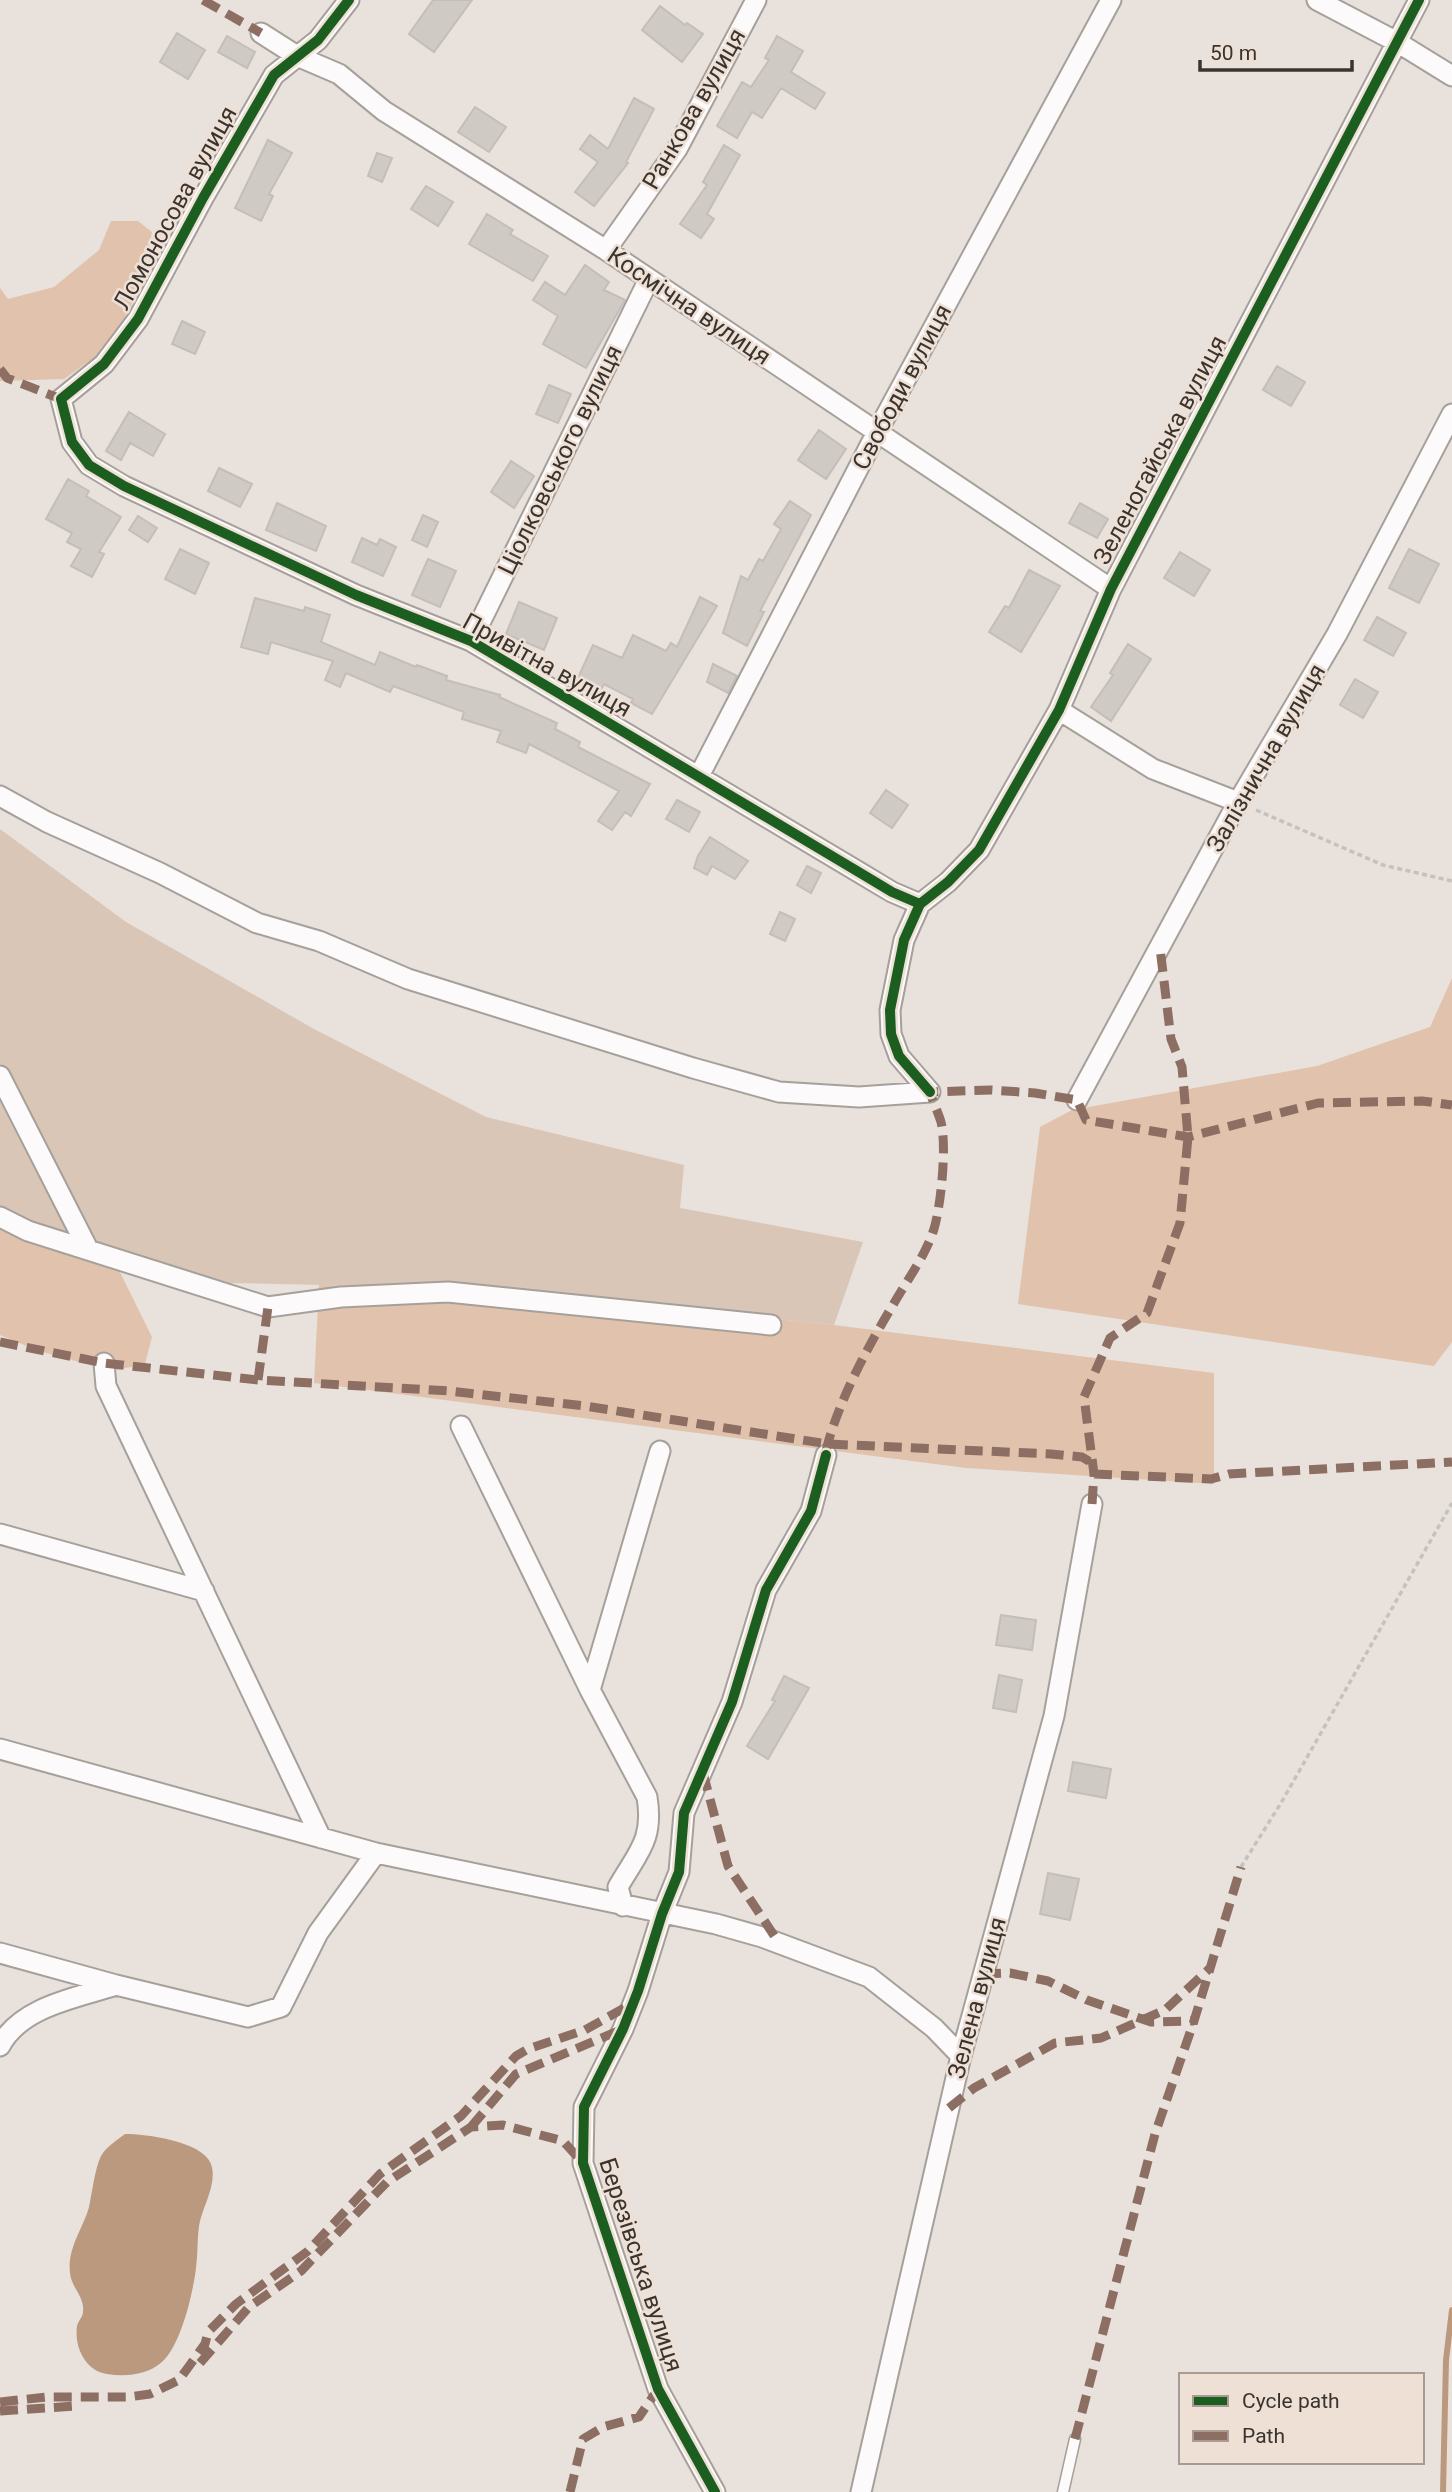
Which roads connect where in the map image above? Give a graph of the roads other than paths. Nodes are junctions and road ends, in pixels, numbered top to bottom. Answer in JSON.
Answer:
{"nodes":[{"id":1,"x":349,"y":0,"type":"edge"},
{"id":2,"x":756,"y":0,"type":"edge"},
{"id":3,"x":1111,"y":0,"type":"edge"},
{"id":4,"x":1317,"y":0,"type":"edge"},
{"id":5,"x":1419,"y":0,"type":"edge"},
{"id":6,"x":261,"y":33,"type":"dead end"},
{"id":7,"x":1397,"y":41,"type":"junction"},
{"id":8,"x":297,"y":56,"type":"junction"},
{"id":9,"x":1452,"y":76,"type":"edge"},
{"id":10,"x":606,"y":250,"type":"junction"},
{"id":11,"x":649,"y":279,"type":"junction"},
{"id":12,"x":1452,"y":414,"type":"edge"},
{"id":13,"x":877,"y":432,"type":"junction"},
{"id":14,"x":72,"y":442,"type":"joint"},
{"id":15,"x":1111,"y":589,"type":"junction"},
{"id":16,"x":471,"y":642,"type":"junction"},
{"id":17,"x":1059,"y":710,"type":"junction"},
{"id":18,"x":699,"y":776,"type":"junction"},
{"id":19,"x":0,"y":796,"type":"edge"},
{"id":20,"x":1238,"y":802,"type":"junction"},
{"id":21,"x":920,"y":904,"type":"junction"},
{"id":22,"x":0,"y":1076,"type":"edge"},
{"id":23,"x":1077,"y":1100,"type":"dead end"},
{"id":24,"x":0,"y":1217,"type":"edge"},
{"id":25,"x":88,"y":1249,"type":"junction"},
{"id":26,"x":771,"y":1325,"type":"dead end"},
{"id":27,"x":104,"y":1363,"type":"dead end"},
{"id":28,"x":461,"y":1426,"type":"dead end"},
{"id":29,"x":660,"y":1451,"type":"dead end"},
{"id":30,"x":826,"y":1455,"type":"dead end"},
{"id":31,"x":1092,"y":1504,"type":"dead end"},
{"id":32,"x":0,"y":1534,"type":"edge"},
{"id":33,"x":204,"y":1591,"type":"junction"},
{"id":34,"x":590,"y":1690,"type":"junction"},
{"id":35,"x":0,"y":1749,"type":"edge"},
{"id":36,"x":321,"y":1838,"type":"junction"},
{"id":37,"x":376,"y":1853,"type":"junction"},
{"id":38,"x":623,"y":1906,"type":"junction"},
{"id":39,"x":662,"y":1914,"type":"junction"},
{"id":40,"x":0,"y":1953,"type":"edge"},
{"id":41,"x":116,"y":1985,"type":"junction"},
{"id":42,"x":0,"y":2046,"type":"edge"},
{"id":43,"x":961,"y":2056,"type":"junction"},
{"id":44,"x":1075,"y":2439,"type":"dead end"},
{"id":45,"x":715,"y":2492,"type":"edge"},
{"id":46,"x":861,"y":2492,"type":"edge"},
{"id":47,"x":1063,"y":2492,"type":"edge"}],
"edges":[{"from":1,"to":8,"type":"street","name":"Ломоносова вулиця"},
{"from":2,"to":10,"type":"street","name":"Ранкова вулиця"},
{"from":3,"to":13,"type":"street","name":"Свободи вулиця"},
{"from":4,"to":7,"type":"street"},
{"from":5,"to":7,"type":"street","name":"Зеленогайська вулиця"},
{"from":6,"to":8,"type":"street","name":"Космічна вулиця"},
{"from":7,"to":9,"type":"street"},
{"from":7,"to":15,"type":"street","name":"Зеленогайська вулиця"},
{"from":8,"to":10,"type":"street","name":"Космічна вулиця"},
{"from":8,"to":14,"type":"street","name":"Ломоносова вулиця"},
{"from":10,"to":11,"type":"street","name":"Космічна вулиця"},
{"from":11,"to":13,"type":"street","name":"Космічна вулиця"},
{"from":11,"to":16,"type":"street","name":"Ціолковського вулиця"},
{"from":12,"to":20,"type":"street","name":"Залізнична вулиця"},
{"from":13,"to":15,"type":"street","name":"Космічна вулиця"},
{"from":13,"to":18,"type":"street","name":"Свободи вулиця"},
{"from":14,"to":16,"type":"street","name":"Привітна вулиця"},
{"from":15,"to":17,"type":"street","name":"Зеленогайська вулиця"},
{"from":16,"to":18,"type":"street","name":"Привітна вулиця"},
{"from":17,"to":20,"type":"street"},
{"from":17,"to":21,"type":"street","name":"Зеленогайська вулиця"},
{"from":18,"to":21,"type":"street","name":"Привітна вулиця"},
{"from":19,"to":21,"type":"street"},
{"from":20,"to":23,"type":"street","name":"Залізнична вулиця"},
{"from":22,"to":25,"type":"street"},
{"from":24,"to":25,"type":"street"},
{"from":25,"to":26,"type":"street"},
{"from":27,"to":33,"type":"street"},
{"from":28,"to":34,"type":"street"},
{"from":29,"to":34,"type":"street"},
{"from":30,"to":39,"type":"street","name":"Березівська вулиця"},
{"from":31,"to":43,"type":"street","name":"Зелена вулиця"},
{"from":32,"to":33,"type":"street"},
{"from":33,"to":36,"type":"street"},
{"from":34,"to":38,"type":"street"},
{"from":35,"to":36,"type":"street"},
{"from":36,"to":37,"type":"street"},
{"from":37,"to":38,"type":"street"},
{"from":37,"to":41,"type":"street"},
{"from":38,"to":39,"type":"street"},
{"from":39,"to":43,"type":"street"},
{"from":39,"to":45,"type":"street","name":"Березівська вулиця"},
{"from":40,"to":41,"type":"street"},
{"from":41,"to":42,"type":"street"},
{"from":43,"to":46,"type":"street","name":"Зелена вулиця"},
{"from":44,"to":47,"type":"lane"}]}
